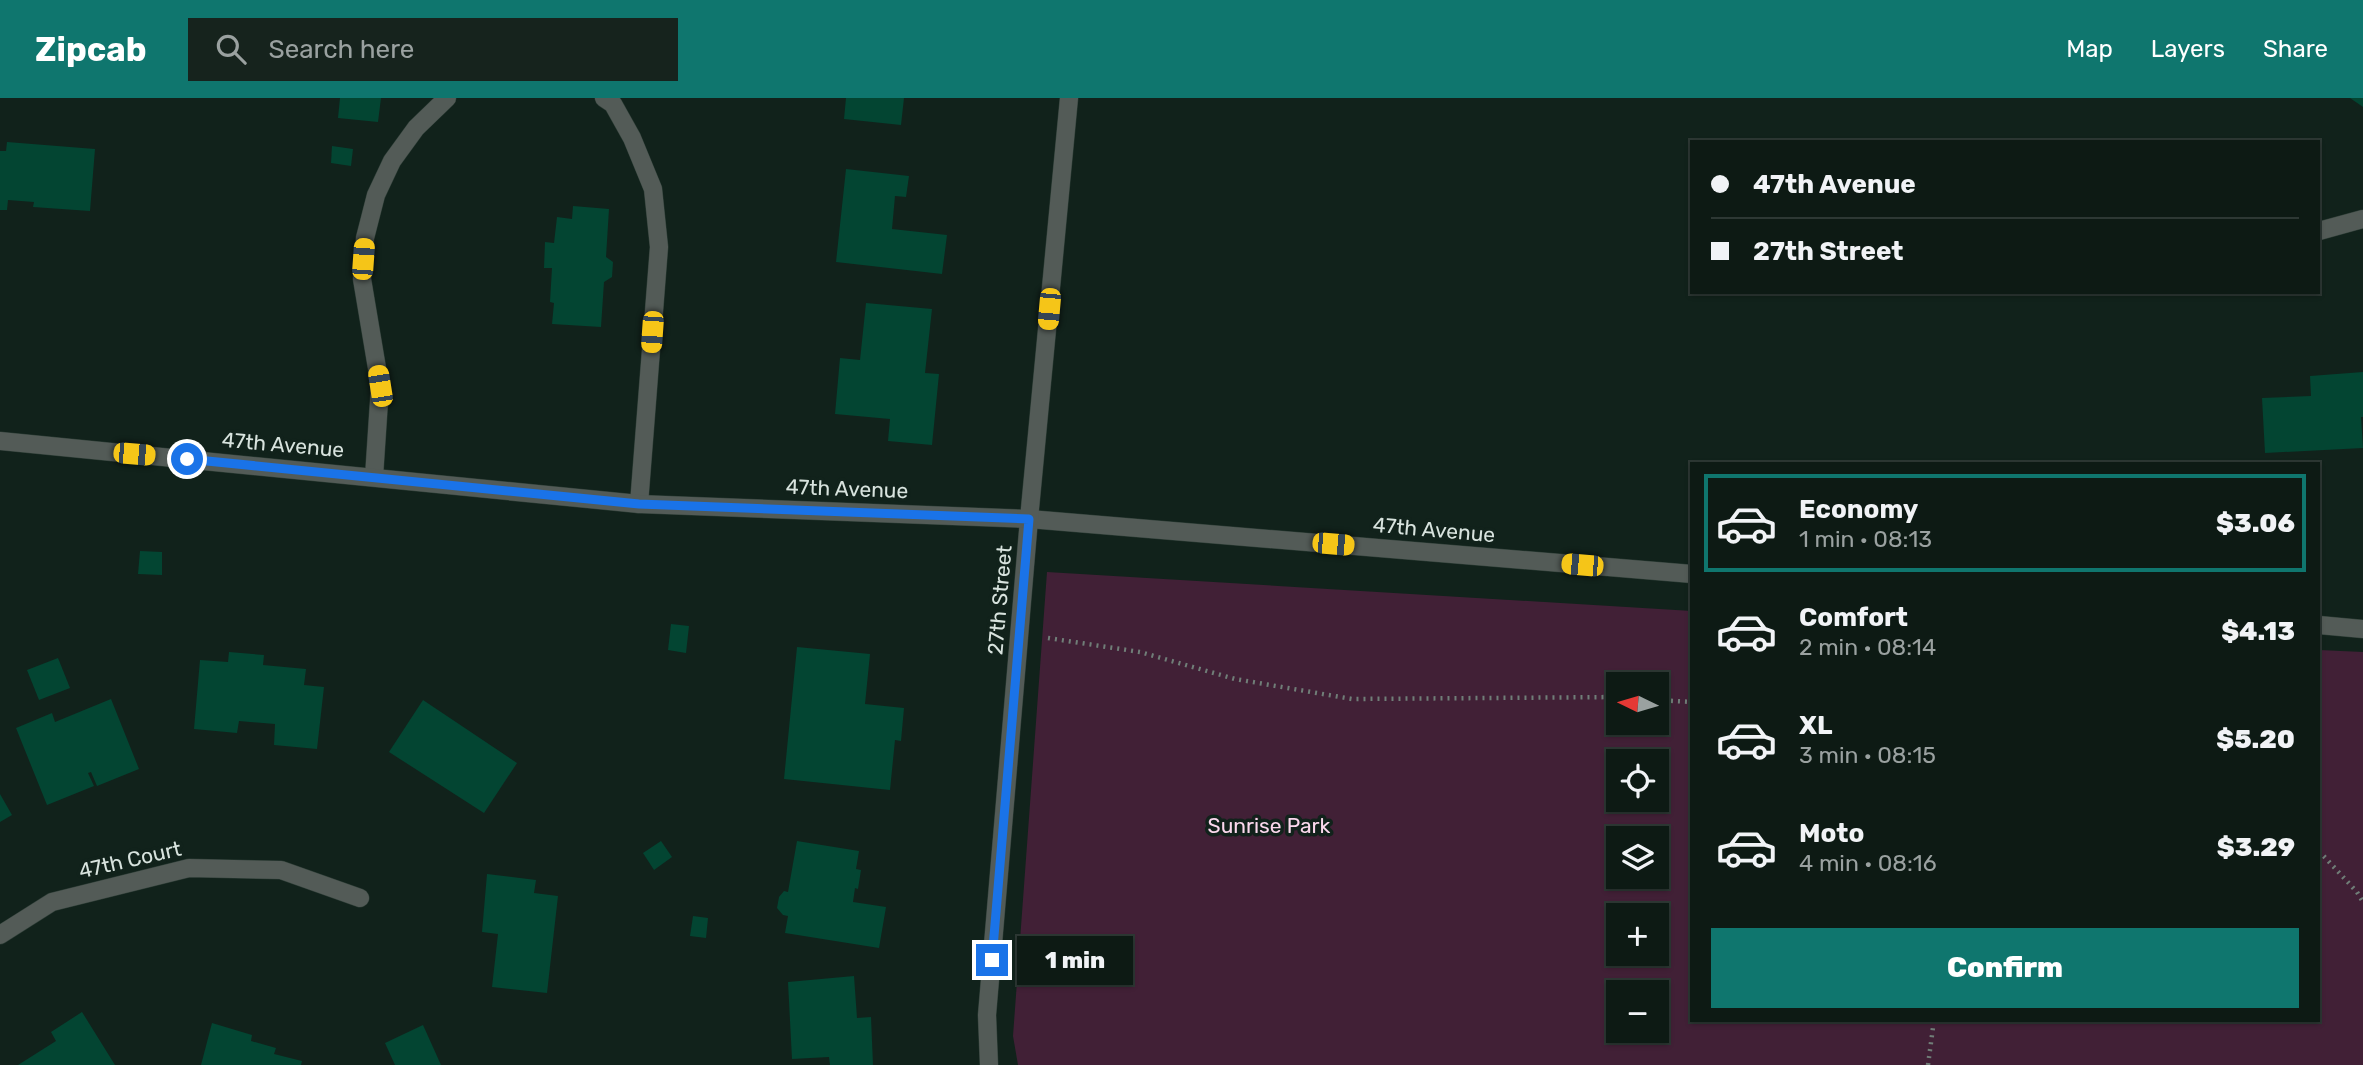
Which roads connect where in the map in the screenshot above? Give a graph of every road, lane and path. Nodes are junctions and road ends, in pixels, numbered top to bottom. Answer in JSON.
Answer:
{"nodes":[{"id":1,"x":447,"y":98,"type":"edge"},
{"id":2,"x":604,"y":98,"type":"edge"},
{"id":3,"x":1069,"y":98,"type":"edge"},
{"id":4,"x":2363,"y":219,"type":"edge"},
{"id":5,"x":2320,"y":231,"type":"edge"},
{"id":6,"x":0,"y":441,"type":"edge"},
{"id":7,"x":374,"y":477,"type":"junction"},
{"id":8,"x":639,"y":504,"type":"junction"},
{"id":9,"x":1029,"y":519,"type":"junction"},
{"id":10,"x":1690,"y":574,"type":"edge"},
{"id":11,"x":2320,"y":625,"type":"edge"},
{"id":12,"x":2363,"y":629,"type":"edge"},
{"id":13,"x":1020,"y":636,"type":"junction"},
{"id":14,"x":1606,"y":697,"type":"edge"},
{"id":15,"x":1670,"y":701,"type":"edge"},
{"id":16,"x":1690,"y":702,"type":"edge"},
{"id":17,"x":2320,"y":852,"type":"edge"},
{"id":18,"x":360,"y":898,"type":"dead end"},
{"id":19,"x":2363,"y":902,"type":"edge"},
{"id":20,"x":0,"y":935,"type":"edge"},
{"id":21,"x":1934,"y":1022,"type":"edge"},
{"id":22,"x":989,"y":1065,"type":"edge"},
{"id":23,"x":1928,"y":1065,"type":"edge"}],
"edges":[{"from":1,"to":7,"type":"street"},
{"from":2,"to":8,"type":"street"},
{"from":3,"to":9,"type":"street","name":"27th Street"},
{"from":4,"to":5,"type":"street"},
{"from":6,"to":7,"type":"street","name":"47th Avenue"},
{"from":7,"to":8,"type":"street","name":"47th Avenue"},
{"from":8,"to":9,"type":"street","name":"47th Avenue"},
{"from":9,"to":10,"type":"street","name":"47th Avenue"},
{"from":9,"to":13,"type":"street","name":"27th Street"},
{"from":11,"to":12,"type":"street"},
{"from":13,"to":14,"type":"path"},
{"from":13,"to":22,"type":"street","name":"27th Street"},
{"from":15,"to":16,"type":"path"},
{"from":17,"to":19,"type":"path"},
{"from":18,"to":20,"type":"street","name":"47th Court"},
{"from":21,"to":23,"type":"path"}]}
